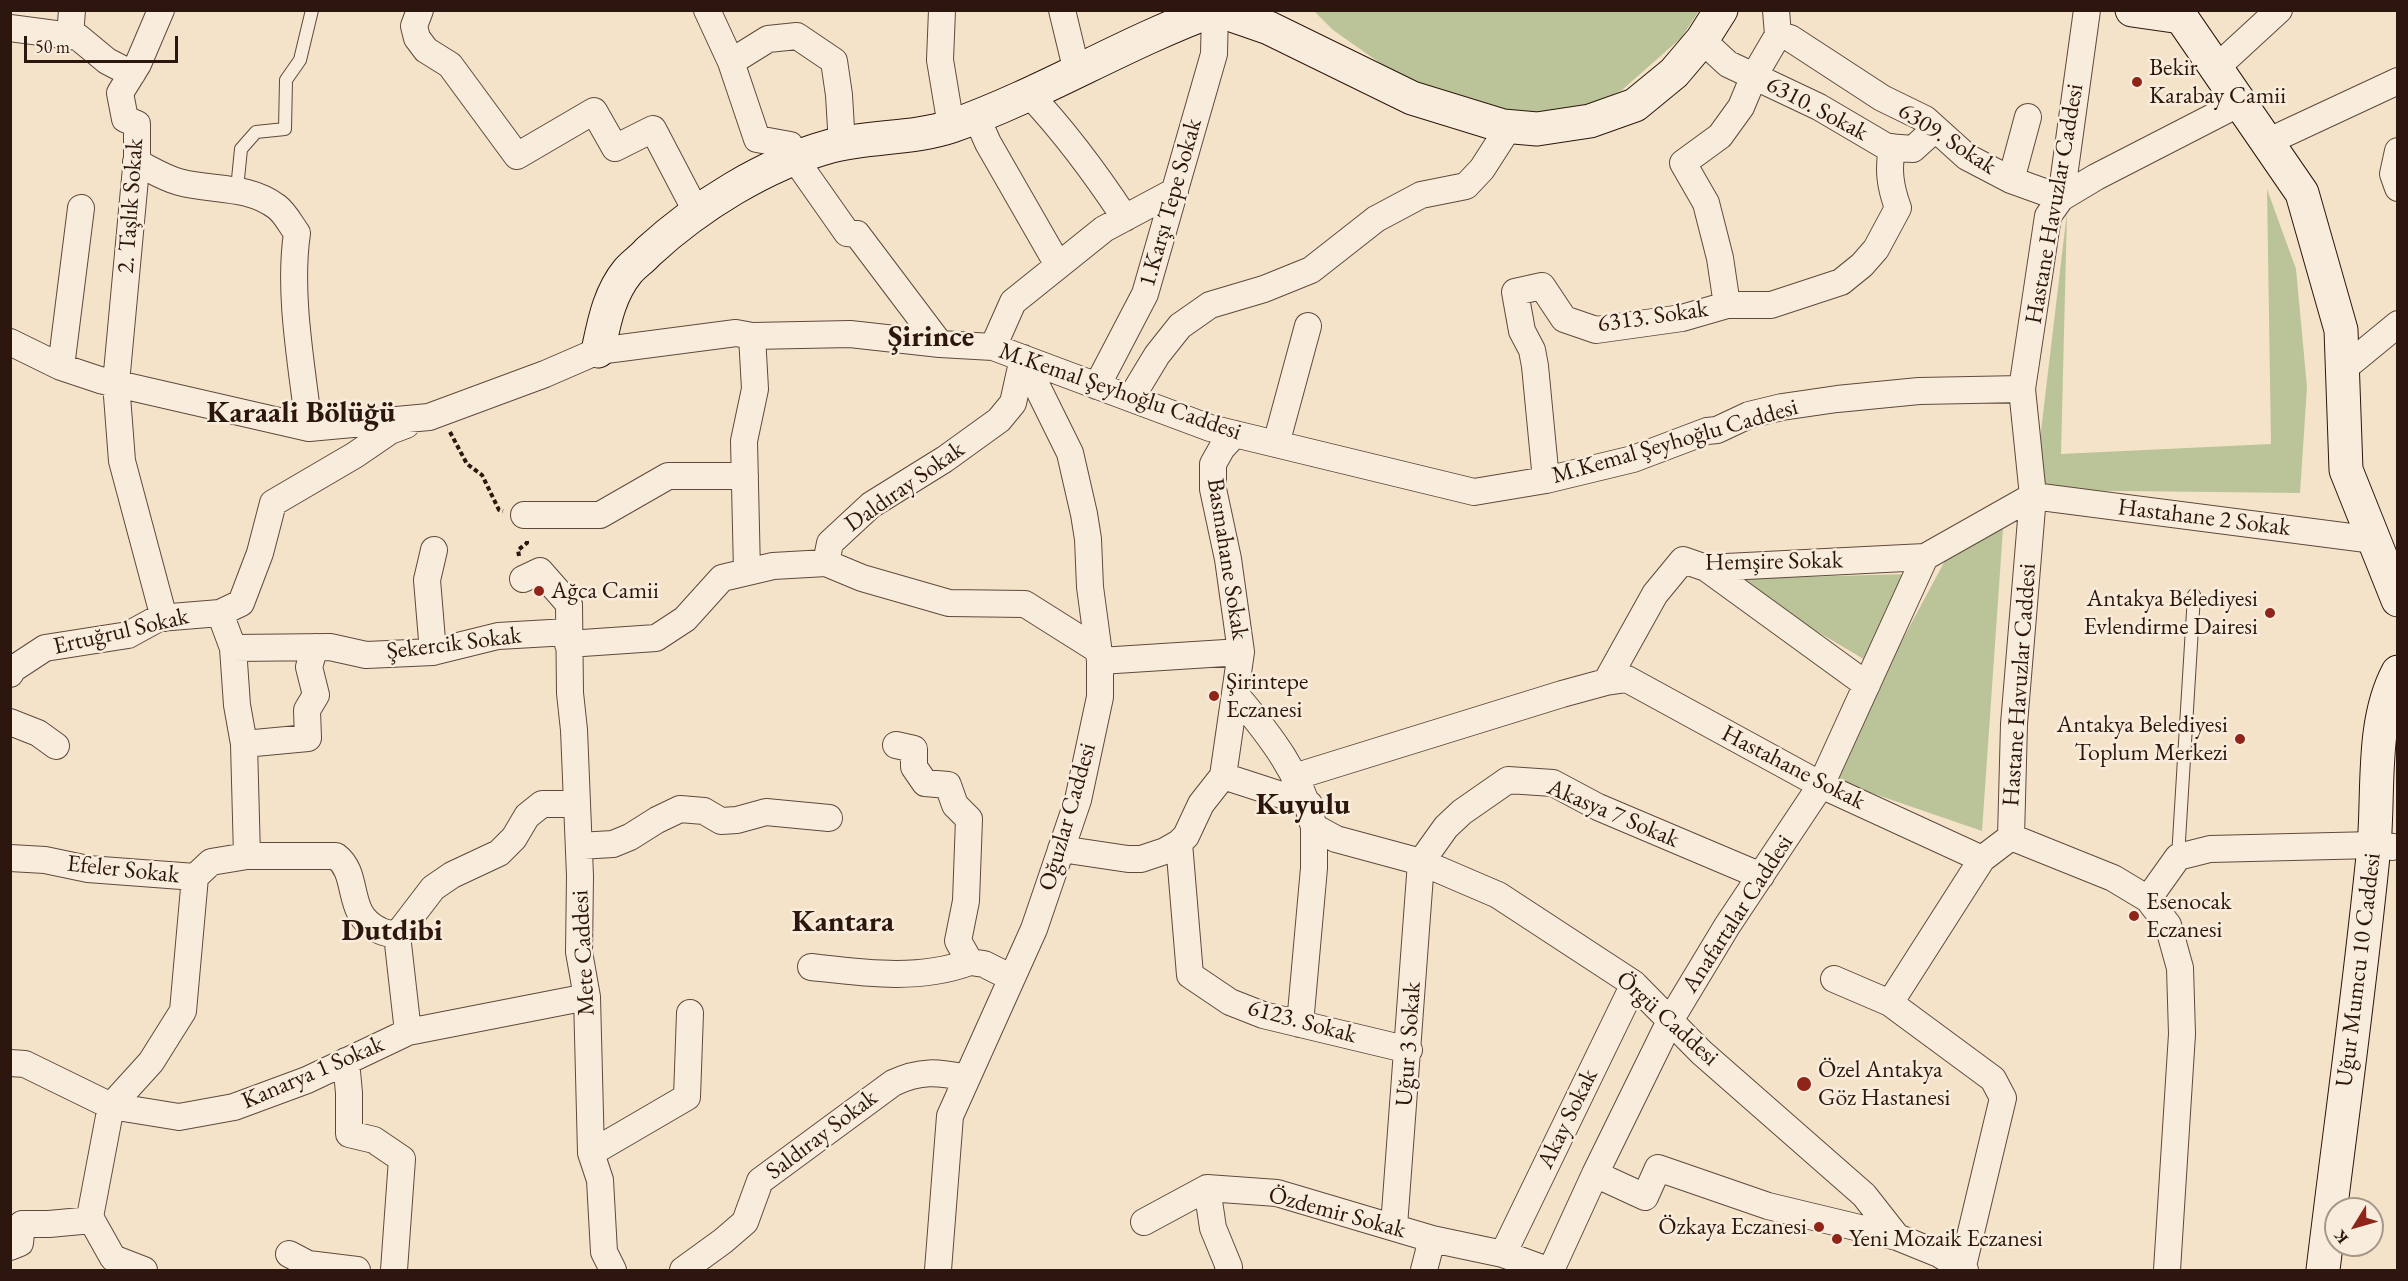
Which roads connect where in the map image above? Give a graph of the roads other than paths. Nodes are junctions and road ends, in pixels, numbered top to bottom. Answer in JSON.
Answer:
{"nodes":[{"id":1,"x":72,"y":10,"type":"edge"},
{"id":2,"x":161,"y":10,"type":"edge"},
{"id":3,"x":312,"y":10,"type":"edge"},
{"id":4,"x":707,"y":10,"type":"edge"},
{"id":5,"x":942,"y":10,"type":"edge"},
{"id":6,"x":1062,"y":10,"type":"edge"},
{"id":7,"x":1215,"y":10,"type":"edge"},
{"id":8,"x":1721,"y":10,"type":"edge"},
{"id":9,"x":2087,"y":10,"type":"edge"},
{"id":10,"x":2132,"y":10,"type":"edge"},
{"id":11,"x":2279,"y":10,"type":"edge"},
{"id":12,"x":2173,"y":13,"type":"edge"},
{"id":13,"x":417,"y":18,"type":"edge"},
{"id":14,"x":1777,"y":23,"type":"edge"},
{"id":15,"x":10,"y":28,"type":"edge"},
{"id":16,"x":70,"y":36,"type":"junction"},
{"id":17,"x":1702,"y":40,"type":"junction"},
{"id":18,"x":731,"y":62,"type":"junction"},
{"id":19,"x":2216,"y":68,"type":"junction"},
{"id":20,"x":1077,"y":72,"type":"junction"},
{"id":21,"x":132,"y":74,"type":"junction"},
{"id":22,"x":1754,"y":76,"type":"junction"},
{"id":23,"x":2397,"y":81,"type":"edge"},
{"id":24,"x":1029,"y":94,"type":"junction"},
{"id":25,"x":2240,"y":103,"type":"junction"},
{"id":26,"x":2028,"y":117,"type":"dead end"},
{"id":27,"x":963,"y":121,"type":"junction"},
{"id":28,"x":1509,"y":127,"type":"junction"},
{"id":29,"x":1935,"y":129,"type":"junction"},
{"id":30,"x":2266,"y":142,"type":"junction"},
{"id":31,"x":842,"y":145,"type":"junction"},
{"id":32,"x":1892,"y":147,"type":"junction"},
{"id":33,"x":2397,"y":151,"type":"edge"},
{"id":34,"x":795,"y":159,"type":"junction"},
{"id":35,"x":136,"y":162,"type":"junction"},
{"id":36,"x":2011,"y":180,"type":"junction"},
{"id":37,"x":237,"y":189,"type":"junction"},
{"id":38,"x":2397,"y":189,"type":"edge"},
{"id":39,"x":1175,"y":191,"type":"junction"},
{"id":40,"x":2061,"y":198,"type":"junction"},
{"id":41,"x":81,"y":208,"type":"dead end"},
{"id":42,"x":697,"y":213,"type":"junction"},
{"id":43,"x":1125,"y":218,"type":"junction"},
{"id":44,"x":1058,"y":265,"type":"junction"},
{"id":45,"x":1727,"y":305,"type":"junction"},
{"id":46,"x":2397,"y":324,"type":"edge"},
{"id":47,"x":1308,"y":326,"type":"dead end"},
{"id":48,"x":752,"y":336,"type":"junction"},
{"id":49,"x":940,"y":344,"type":"junction"},
{"id":50,"x":993,"y":347,"type":"junction"},
{"id":51,"x":13,"y":350,"type":"edge"},
{"id":52,"x":598,"y":351,"type":"junction"},
{"id":53,"x":1023,"y":358,"type":"junction"},
{"id":54,"x":61,"y":368,"type":"junction"},
{"id":55,"x":2342,"y":370,"type":"junction"},
{"id":56,"x":116,"y":383,"type":"junction"},
{"id":57,"x":1097,"y":386,"type":"junction"},
{"id":58,"x":2022,"y":389,"type":"junction"},
{"id":59,"x":1131,"y":398,"type":"junction"},
{"id":60,"x":434,"y":415,"type":"junction"},
{"id":61,"x":309,"y":428,"type":"junction"},
{"id":62,"x":1235,"y":434,"type":"junction"},
{"id":63,"x":1276,"y":444,"type":"junction"},
{"id":64,"x":745,"y":476,"type":"junction"},
{"id":65,"x":1546,"y":480,"type":"junction"},
{"id":66,"x":2033,"y":496,"type":"junction"},
{"id":67,"x":524,"y":515,"type":"road end"},
{"id":68,"x":434,"y":550,"type":"dead end"},
{"id":69,"x":1925,"y":557,"type":"junction"},
{"id":70,"x":826,"y":563,"type":"junction"},
{"id":71,"x":1706,"y":568,"type":"junction"},
{"id":72,"x":2390,"y":568,"type":"edge"},
{"id":73,"x":747,"y":572,"type":"junction"},
{"id":74,"x":523,"y":579,"type":"road end"},
{"id":75,"x":2194,"y":595,"type":"dead end"},
{"id":76,"x":220,"y":613,"type":"junction"},
{"id":77,"x":164,"y":618,"type":"junction"},
{"id":78,"x":568,"y":638,"type":"junction"},
{"id":79,"x":315,"y":646,"type":"junction"},
{"id":80,"x":233,"y":648,"type":"junction"},
{"id":81,"x":433,"y":651,"type":"junction"},
{"id":82,"x":1241,"y":652,"type":"junction"},
{"id":83,"x":1099,"y":655,"type":"junction"},
{"id":84,"x":2397,"y":672,"type":"edge"},
{"id":85,"x":10,"y":674,"type":"edge"},
{"id":86,"x":1606,"y":682,"type":"junction"},
{"id":87,"x":1867,"y":685,"type":"junction"},
{"id":88,"x":1236,"y":695,"type":"junction"},
{"id":89,"x":10,"y":722,"type":"edge"},
{"id":90,"x":244,"y":744,"type":"junction"},
{"id":91,"x":896,"y":745,"type":"dead end"},
{"id":92,"x":56,"y":746,"type":"dead end"},
{"id":93,"x":1223,"y":776,"type":"junction"},
{"id":94,"x":1294,"y":777,"type":"junction"},
{"id":95,"x":1821,"y":785,"type":"junction"},
{"id":96,"x":577,"y":804,"type":"junction"},
{"id":97,"x":2397,"y":812,"type":"edge"},
{"id":98,"x":1312,"y":815,"type":"junction"},
{"id":99,"x":829,"y":818,"type":"dead end"},
{"id":100,"x":2011,"y":837,"type":"junction"},
{"id":101,"x":1179,"y":843,"type":"junction"},
{"id":102,"x":579,"y":846,"type":"junction"},
{"id":103,"x":2383,"y":846,"type":"junction"},
{"id":104,"x":1061,"y":849,"type":"junction"},
{"id":105,"x":247,"y":856,"type":"junction"},
{"id":106,"x":2178,"y":857,"type":"junction"},
{"id":107,"x":10,"y":858,"type":"edge"},
{"id":108,"x":1982,"y":859,"type":"junction"},
{"id":109,"x":1421,"y":862,"type":"junction"},
{"id":110,"x":1761,"y":876,"type":"junction"},
{"id":111,"x":195,"y":877,"type":"junction"},
{"id":112,"x":2148,"y":899,"type":"junction"},
{"id":113,"x":397,"y":935,"type":"junction"},
{"id":114,"x":970,"y":962,"type":"junction"},
{"id":115,"x":811,"y":967,"type":"dead end"},
{"id":116,"x":1011,"y":978,"type":"junction"},
{"id":117,"x":1834,"y":979,"type":"dead end"},
{"id":118,"x":1634,"y":984,"type":"junction"},
{"id":119,"x":587,"y":997,"type":"junction"},
{"id":120,"x":1890,"y":1003,"type":"junction"},
{"id":121,"x":690,"y":1012,"type":"dead end"},
{"id":122,"x":1671,"y":1019,"type":"junction"},
{"id":123,"x":1300,"y":1024,"type":"junction"},
{"id":124,"x":408,"y":1032,"type":"junction"},
{"id":125,"x":1409,"y":1050,"type":"junction"},
{"id":126,"x":346,"y":1061,"type":"junction"},
{"id":127,"x":10,"y":1063,"type":"edge"},
{"id":128,"x":967,"y":1078,"type":"junction"},
{"id":129,"x":111,"y":1106,"type":"junction"},
{"id":130,"x":591,"y":1153,"type":"junction"},
{"id":131,"x":1595,"y":1174,"type":"junction"},
{"id":132,"x":1207,"y":1188,"type":"junction"},
{"id":133,"x":2352,"y":1197,"type":"edge"},
{"id":134,"x":92,"y":1220,"type":"junction"},
{"id":135,"x":1144,"y":1222,"type":"dead end"},
{"id":136,"x":1394,"y":1226,"type":"junction"},
{"id":137,"x":1897,"y":1237,"type":"junction"},
{"id":138,"x":1432,"y":1239,"type":"junction"},
{"id":139,"x":10,"y":1247,"type":"edge"},
{"id":140,"x":289,"y":1254,"type":"dead end"},
{"id":141,"x":1503,"y":1254,"type":"junction"},
{"id":142,"x":144,"y":1270,"type":"edge"},
{"id":143,"x":357,"y":1270,"type":"edge"},
{"id":144,"x":394,"y":1270,"type":"edge"},
{"id":145,"x":613,"y":1270,"type":"edge"},
{"id":146,"x":682,"y":1270,"type":"edge"},
{"id":147,"x":938,"y":1270,"type":"edge"},
{"id":148,"x":1228,"y":1270,"type":"edge"},
{"id":149,"x":1424,"y":1270,"type":"edge"},
{"id":150,"x":1549,"y":1270,"type":"edge"},
{"id":151,"x":1963,"y":1270,"type":"edge"},
{"id":152,"x":2167,"y":1270,"type":"edge"},
{"id":153,"x":2324,"y":1270,"type":"edge"}],
"edges":[{"from":1,"to":16,"type":"street"},
{"from":2,"to":21,"type":"street","name":"2. Taşlık Sokak"},
{"from":3,"to":37,"type":"lane"},
{"from":4,"to":18,"type":"street"},
{"from":5,"to":27,"type":"street"},
{"from":6,"to":20,"type":"street"},
{"from":7,"to":20,"type":"street"},
{"from":7,"to":28,"type":"street"},
{"from":7,"to":39,"type":"street","name":"1.Karşı Tepe Sokak"},
{"from":8,"to":17,"type":"street"},
{"from":9,"to":40,"type":"street","name":"Hastane Havuzlar Caddesi"},
{"from":10,"to":12,"type":"street"},
{"from":11,"to":19,"type":"street"},
{"from":12,"to":19,"type":"street"},
{"from":13,"to":42,"type":"street"},
{"from":14,"to":22,"type":"street","name":"6313. Sokak"},
{"from":14,"to":29,"type":"street","name":"6309. Sokak"},
{"from":15,"to":16,"type":"street"},
{"from":16,"to":21,"type":"street"},
{"from":17,"to":22,"type":"street","name":"6310. Sokak"},
{"from":17,"to":28,"type":"street"},
{"from":18,"to":31,"type":"street"},
{"from":18,"to":34,"type":"street"},
{"from":19,"to":25,"type":"street"},
{"from":20,"to":24,"type":"street"},
{"from":21,"to":35,"type":"street","name":"2. Taşlık Sokak"},
{"from":22,"to":32,"type":"street","name":"6310. Sokak"},
{"from":22,"to":45,"type":"street","name":"6313. Sokak"},
{"from":23,"to":30,"type":"street"},
{"from":24,"to":27,"type":"street"},
{"from":24,"to":43,"type":"street"},
{"from":25,"to":30,"type":"street"},
{"from":25,"to":40,"type":"street"},
{"from":26,"to":36,"type":"street"},
{"from":27,"to":31,"type":"street"},
{"from":27,"to":44,"type":"street"},
{"from":28,"to":59,"type":"street"},
{"from":29,"to":32,"type":"street","name":"6310. Sokak"},
{"from":29,"to":36,"type":"street","name":"6309. Sokak"},
{"from":30,"to":55,"type":"street"},
{"from":31,"to":34,"type":"street"},
{"from":32,"to":45,"type":"street"},
{"from":33,"to":38,"type":"street"},
{"from":34,"to":42,"type":"street"},
{"from":34,"to":49,"type":"street"},
{"from":35,"to":37,"type":"street"},
{"from":35,"to":56,"type":"street","name":"2. Taşlık Sokak"},
{"from":36,"to":40,"type":"street","name":"6309. Sokak"},
{"from":37,"to":61,"type":"street"},
{"from":39,"to":43,"type":"street"},
{"from":39,"to":57,"type":"street","name":"1.Karşı Tepe Sokak"},
{"from":40,"to":58,"type":"street","name":"Hastane Havuzlar Caddesi"},
{"from":41,"to":54,"type":"street"},
{"from":42,"to":52,"type":"street"},
{"from":43,"to":44,"type":"street"},
{"from":44,"to":50,"type":"street"},
{"from":45,"to":65,"type":"street","name":"6313. Sokak"},
{"from":46,"to":55,"type":"street"},
{"from":47,"to":63,"type":"street"},
{"from":48,"to":49,"type":"street","name":"M.Kemal Şeyhoğlu Caddesi"},
{"from":48,"to":52,"type":"street","name":"M.Kemal Şeyhoğlu Caddesi"},
{"from":48,"to":64,"type":"street"},
{"from":49,"to":50,"type":"street","name":"M.Kemal Şeyhoğlu Caddesi"},
{"from":50,"to":53,"type":"street","name":"M.Kemal Şeyhoğlu Caddesi"},
{"from":51,"to":54,"type":"street","name":"M.Kemal Şeyhoğlu Caddesi"},
{"from":52,"to":60,"type":"street","name":"M.Kemal Şeyhoğlu Caddesi"},
{"from":53,"to":57,"type":"street","name":"M.Kemal Şeyhoğlu Caddesi"},
{"from":53,"to":70,"type":"street","name":"Daldıray Sokak"},
{"from":53,"to":83,"type":"street","name":"Oğuzlar Caddesi"},
{"from":54,"to":56,"type":"street","name":"M.Kemal Şeyhoğlu Caddesi"},
{"from":55,"to":72,"type":"street"},
{"from":56,"to":61,"type":"street","name":"M.Kemal Şeyhoğlu Caddesi"},
{"from":56,"to":77,"type":"street","name":"2. Taşlık Sokak"},
{"from":57,"to":59,"type":"street","name":"M.Kemal Şeyhoğlu Caddesi"},
{"from":58,"to":65,"type":"street","name":"M.Kemal Şeyhoğlu Caddesi"},
{"from":58,"to":66,"type":"street","name":"Hastane Havuzlar Caddesi"},
{"from":59,"to":62,"type":"street","name":"M.Kemal Şeyhoğlu Caddesi"},
{"from":60,"to":61,"type":"street","name":"M.Kemal Şeyhoğlu Caddesi"},
{"from":60,"to":76,"type":"street","name":"Ertuğrul Sokak"},
{"from":62,"to":63,"type":"street","name":"M.Kemal Şeyhoğlu Caddesi"},
{"from":62,"to":82,"type":"street","name":"Basmahane Sokak"},
{"from":63,"to":65,"type":"street","name":"M.Kemal Şeyhoğlu Caddesi"},
{"from":64,"to":67,"type":"street"},
{"from":64,"to":73,"type":"street"},
{"from":66,"to":69,"type":"street","name":"Hemşire Sokak"},
{"from":66,"to":72,"type":"street","name":"Hastahane 2 Sokak"},
{"from":66,"to":100,"type":"street","name":"Hastane Havuzlar Caddesi"},
{"from":68,"to":81,"type":"street"},
{"from":69,"to":71,"type":"street","name":"Hemşire Sokak"},
{"from":69,"to":87,"type":"street","name":"Anafartalar Caddesi"},
{"from":70,"to":73,"type":"street"},
{"from":70,"to":83,"type":"street"},
{"from":71,"to":86,"type":"street","name":"Hemşire Sokak"},
{"from":71,"to":87,"type":"street"},
{"from":73,"to":78,"type":"street"},
{"from":74,"to":78,"type":"street","name":"Mete Caddesi"},
{"from":75,"to":106,"type":"lane"},
{"from":76,"to":77,"type":"street","name":"Ertuğrul Sokak"},
{"from":76,"to":80,"type":"street"},
{"from":77,"to":85,"type":"street","name":"Ertuğrul Sokak"},
{"from":78,"to":81,"type":"street","name":"Şekercik Sokak"},
{"from":78,"to":96,"type":"street","name":"Mete Caddesi"},
{"from":79,"to":80,"type":"street","name":"Şekercik Sokak"},
{"from":79,"to":81,"type":"street","name":"Şekercik Sokak"},
{"from":79,"to":90,"type":"street"},
{"from":80,"to":90,"type":"street"},
{"from":82,"to":83,"type":"street"},
{"from":82,"to":88,"type":"street","name":"Basmahane Sokak"},
{"from":83,"to":104,"type":"street","name":"Oğuzlar Caddesi"},
{"from":84,"to":103,"type":"street","name":"Uğur Mumcu 10 Caddesi"},
{"from":86,"to":94,"type":"street"},
{"from":86,"to":95,"type":"street","name":"Hastahane Sokak"},
{"from":87,"to":95,"type":"street","name":"Anafartalar Caddesi"},
{"from":88,"to":93,"type":"street","name":"Basmahane Sokak"},
{"from":88,"to":94,"type":"street"},
{"from":89,"to":92,"type":"street"},
{"from":90,"to":105,"type":"street"},
{"from":91,"to":114,"type":"street"},
{"from":93,"to":98,"type":"street","name":"Örgü Caddesi"},
{"from":93,"to":101,"type":"street","name":"Basmahane Sokak"},
{"from":94,"to":98,"type":"street"},
{"from":95,"to":108,"type":"street","name":"Hastahane Sokak"},
{"from":95,"to":110,"type":"street","name":"Anafartalar Caddesi"},
{"from":96,"to":102,"type":"street","name":"Mete Caddesi"},
{"from":96,"to":113,"type":"street"},
{"from":97,"to":103,"type":"street","name":"Uğur Mumcu 10 Caddesi"},
{"from":98,"to":109,"type":"street","name":"Örgü Caddesi"},
{"from":98,"to":123,"type":"street"},
{"from":99,"to":102,"type":"street"},
{"from":100,"to":108,"type":"street"},
{"from":100,"to":112,"type":"street","name":"Hastane Havuzlar Caddesi"},
{"from":101,"to":104,"type":"street"},
{"from":101,"to":123,"type":"street","name":"6123. Sokak"},
{"from":102,"to":119,"type":"street","name":"Mete Caddesi"},
{"from":103,"to":106,"type":"street"},
{"from":103,"to":133,"type":"street","name":"Uğur Mumcu 10 Caddesi"},
{"from":103,"to":153,"type":"street","name":"Uğur Mumcu 10 Caddesi"},
{"from":104,"to":116,"type":"street","name":"Oğuzlar Caddesi"},
{"from":105,"to":111,"type":"street","name":"Efeler Sokak"},
{"from":105,"to":113,"type":"street","name":"Efeler Sokak"},
{"from":106,"to":112,"type":"street"},
{"from":107,"to":111,"type":"street","name":"Efeler Sokak"},
{"from":108,"to":120,"type":"street"},
{"from":109,"to":110,"type":"street","name":"Akasya 7 Sokak"},
{"from":109,"to":118,"type":"street","name":"Örgü Caddesi"},
{"from":109,"to":125,"type":"street","name":"Uğur 3 Sokak"},
{"from":110,"to":122,"type":"street","name":"Anafartalar Caddesi"},
{"from":111,"to":129,"type":"street"},
{"from":112,"to":152,"type":"street","name":"Hastane Havuzlar Caddesi"},
{"from":113,"to":124,"type":"street"},
{"from":114,"to":115,"type":"street"},
{"from":114,"to":116,"type":"street"},
{"from":116,"to":128,"type":"street","name":"Oğuzlar Caddesi"},
{"from":117,"to":120,"type":"street"},
{"from":118,"to":122,"type":"street","name":"Örgü Caddesi"},
{"from":118,"to":141,"type":"street","name":"Akay Sokak"},
{"from":119,"to":124,"type":"street","name":"Kanarya 1 Sokak"},
{"from":119,"to":130,"type":"street","name":"Mete Caddesi"},
{"from":120,"to":151,"type":"street"},
{"from":121,"to":130,"type":"street"},
{"from":122,"to":131,"type":"street","name":"Anafartalar Caddesi"},
{"from":122,"to":137,"type":"street","name":"Örgü Caddesi"},
{"from":123,"to":125,"type":"street","name":"6123. Sokak"},
{"from":124,"to":126,"type":"street","name":"Kanarya 1 Sokak"},
{"from":125,"to":136,"type":"street","name":"Uğur 3 Sokak"},
{"from":126,"to":129,"type":"street","name":"Kanarya 1 Sokak"},
{"from":126,"to":144,"type":"street"},
{"from":127,"to":129,"type":"street","name":"Kanarya 1 Sokak"},
{"from":128,"to":146,"type":"street","name":"Saldıray Sokak"},
{"from":128,"to":147,"type":"street","name":"Oğuzlar Caddesi"},
{"from":129,"to":134,"type":"street"},
{"from":130,"to":145,"type":"street","name":"Mete Caddesi"},
{"from":131,"to":137,"type":"street"},
{"from":131,"to":150,"type":"street","name":"Anafartalar Caddesi"},
{"from":132,"to":135,"type":"street"},
{"from":132,"to":136,"type":"street","name":"Özdemir Sokak"},
{"from":132,"to":148,"type":"street"},
{"from":134,"to":139,"type":"street"},
{"from":134,"to":142,"type":"street"},
{"from":136,"to":138,"type":"street","name":"Özdemir Sokak"},
{"from":137,"to":151,"type":"street","name":"Örgü Caddesi"},
{"from":138,"to":141,"type":"street","name":"Özdemir Sokak"},
{"from":138,"to":149,"type":"street"},
{"from":140,"to":143,"type":"street"},
{"from":141,"to":150,"type":"street","name":"Özdemir Sokak"}]}
